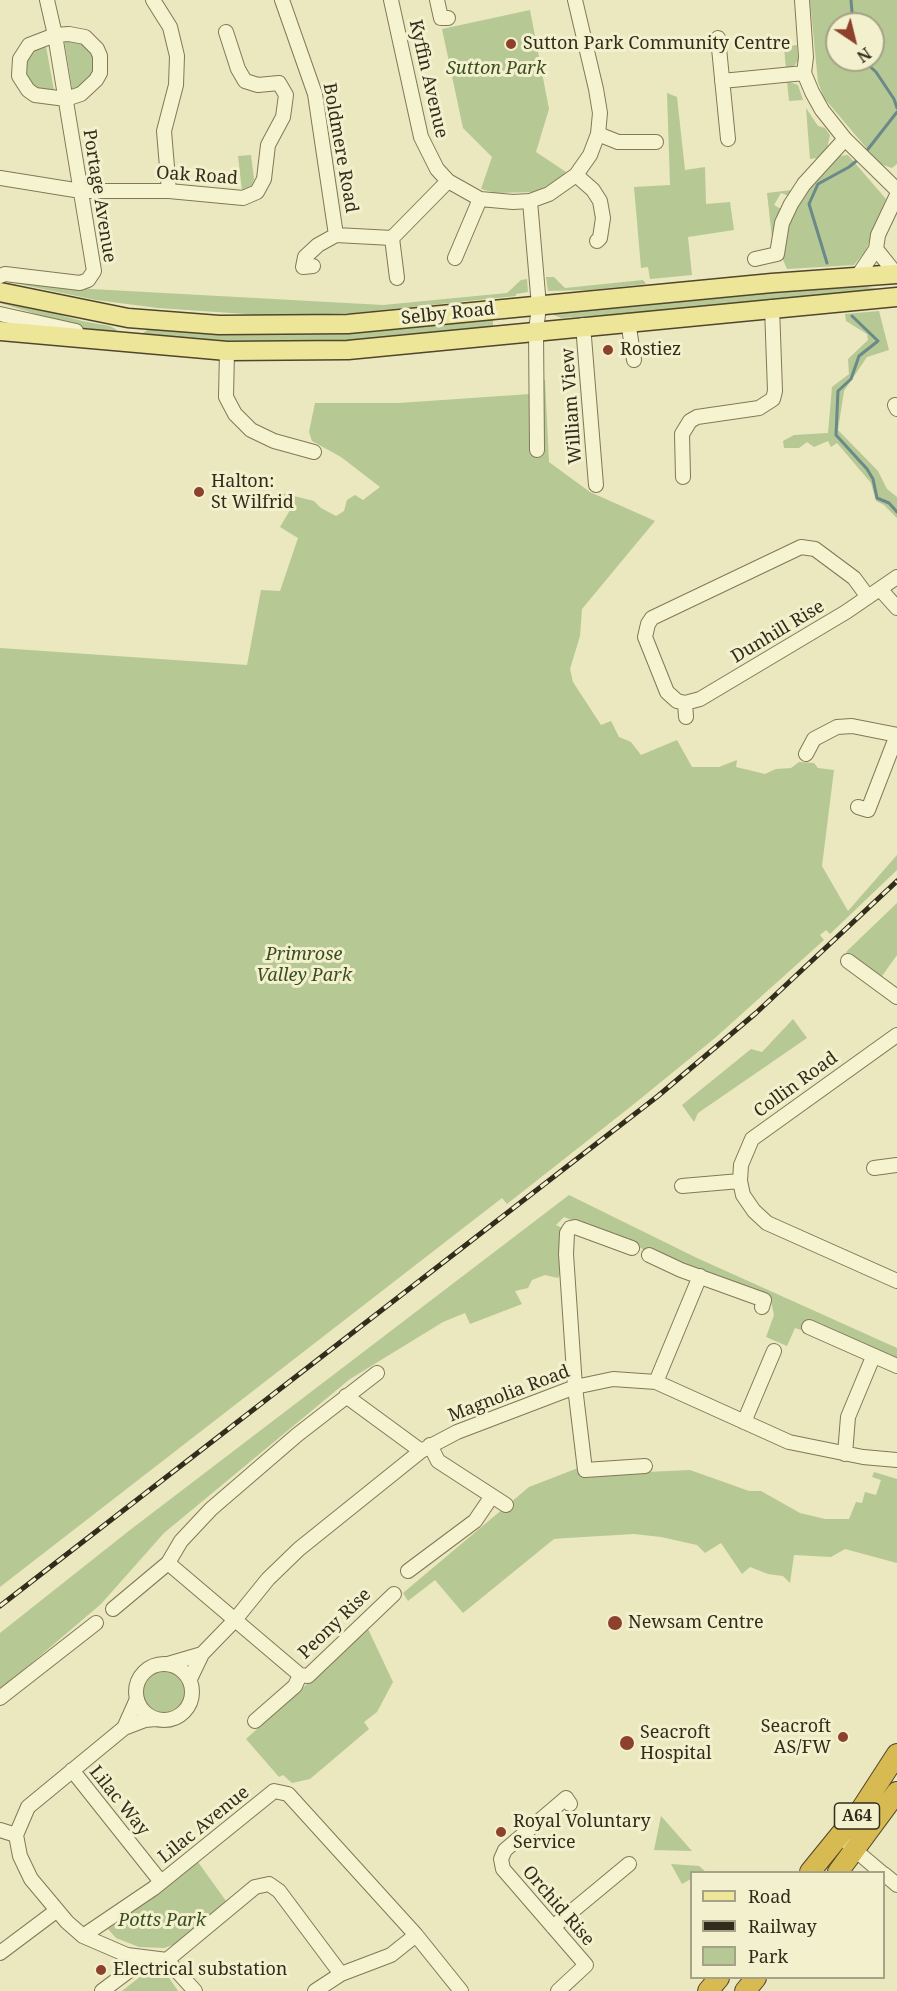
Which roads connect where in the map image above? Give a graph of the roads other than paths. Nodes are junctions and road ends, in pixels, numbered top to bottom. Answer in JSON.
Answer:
{"nodes":[{"id":1,"x":47,"y":0,"type":"edge"},
{"id":2,"x":153,"y":0,"type":"edge"},
{"id":3,"x":282,"y":0,"type":"edge"},
{"id":4,"x":391,"y":0,"type":"edge"},
{"id":5,"x":437,"y":0,"type":"edge"},
{"id":6,"x":575,"y":0,"type":"edge"},
{"id":7,"x":802,"y":0,"type":"edge"},
{"id":8,"x":448,"y":18,"type":"dead end"},
{"id":9,"x":227,"y":28,"type":"dead end"},
{"id":10,"x":55,"y":35,"type":"junction"},
{"id":11,"x":717,"y":38,"type":"dead end"},
{"id":12,"x":804,"y":73,"type":"junction"},
{"id":13,"x":722,"y":81,"type":"junction"},
{"id":14,"x":66,"y":99,"type":"junction"},
{"id":15,"x":598,"y":134,"type":"junction"},
{"id":16,"x":728,"y":139,"type":"dead end"},
{"id":17,"x":656,"y":142,"type":"dead end"},
{"id":18,"x":850,"y":143,"type":"junction"},
{"id":19,"x":576,"y":175,"type":"junction"},
{"id":20,"x":0,"y":177,"type":"edge"},
{"id":21,"x":448,"y":181,"type":"junction"},
{"id":22,"x":897,"y":190,"type":"edge"},
{"id":23,"x":81,"y":191,"type":"junction"},
{"id":24,"x":169,"y":191,"type":"junction"},
{"id":25,"x":897,"y":195,"type":"edge"},
{"id":26,"x":480,"y":199,"type":"junction"},
{"id":27,"x":530,"y":201,"type":"junction"},
{"id":28,"x":336,"y":235,"type":"junction"},
{"id":29,"x":393,"y":238,"type":"junction"},
{"id":30,"x":597,"y":240,"type":"dead end"},
{"id":31,"x":876,"y":249,"type":"junction"},
{"id":32,"x":455,"y":258,"type":"dead end"},
{"id":33,"x":755,"y":259,"type":"dead end"},
{"id":34,"x":313,"y":266,"type":"dead end"},
{"id":35,"x":897,"y":274,"type":"edge"},
{"id":36,"x":0,"y":276,"type":"edge"},
{"id":37,"x":857,"y":277,"type":"junction"},
{"id":38,"x":397,"y":278,"type":"dead end"},
{"id":39,"x":0,"y":292,"type":"edge"},
{"id":40,"x":897,"y":297,"type":"edge"},
{"id":41,"x":539,"y":306,"type":"junction"},
{"id":42,"x":772,"y":307,"type":"junction"},
{"id":43,"x":0,"y":308,"type":"edge"},
{"id":44,"x":0,"y":314,"type":"edge"},
{"id":45,"x":0,"y":321,"type":"edge"},
{"id":46,"x":628,"y":321,"type":"junction"},
{"id":47,"x":36,"y":322,"type":"junction"},
{"id":48,"x":584,"y":325,"type":"junction"},
{"id":49,"x":0,"y":331,"type":"edge"},
{"id":50,"x":536,"y":331,"type":"junction"},
{"id":51,"x":92,"y":334,"type":"junction"},
{"id":52,"x":122,"y":340,"type":"junction"},
{"id":53,"x":227,"y":351,"type":"junction"},
{"id":54,"x":634,"y":360,"type":"dead end"},
{"id":55,"x":537,"y":450,"type":"dead end"},
{"id":56,"x":314,"y":452,"type":"dead end"},
{"id":57,"x":683,"y":477,"type":"dead end"},
{"id":58,"x":596,"y":485,"type":"dead end"},
{"id":59,"x":897,"y":577,"type":"edge"},
{"id":60,"x":874,"y":593,"type":"junction"},
{"id":61,"x":897,"y":608,"type":"edge"},
{"id":62,"x":897,"y":735,"type":"edge"},
{"id":63,"x":806,"y":754,"type":"dead end"},
{"id":64,"x":858,"y":807,"type":"dead end"},
{"id":65,"x":848,"y":961,"type":"dead end"},
{"id":66,"x":897,"y":997,"type":"edge"},
{"id":67,"x":897,"y":1035,"type":"edge"},
{"id":68,"x":897,"y":1165,"type":"edge"},
{"id":69,"x":874,"y":1168,"type":"dead end"},
{"id":70,"x":740,"y":1181,"type":"junction"},
{"id":71,"x":682,"y":1186,"type":"dead end"},
{"id":72,"x":632,"y":1248,"type":"dead end"},
{"id":73,"x":649,"y":1255,"type":"dead end"},
{"id":74,"x":700,"y":1276,"type":"junction"},
{"id":75,"x":897,"y":1281,"type":"edge"},
{"id":76,"x":762,"y":1307,"type":"dead end"},
{"id":77,"x":809,"y":1327,"type":"dead end"},
{"id":78,"x":774,"y":1351,"type":"dead end"},
{"id":79,"x":873,"y":1357,"type":"junction"},
{"id":80,"x":897,"y":1366,"type":"edge"},
{"id":81,"x":377,"y":1373,"type":"dead end"},
{"id":82,"x":656,"y":1382,"type":"junction"},
{"id":83,"x":575,"y":1387,"type":"junction"},
{"id":84,"x":346,"y":1396,"type":"junction"},
{"id":85,"x":744,"y":1422,"type":"junction"},
{"id":86,"x":425,"y":1448,"type":"junction"},
{"id":87,"x":845,"y":1454,"type":"junction"},
{"id":88,"x":897,"y":1460,"type":"edge"},
{"id":89,"x":645,"y":1466,"type":"dead end"},
{"id":90,"x":492,"y":1497,"type":"junction"},
{"id":91,"x":506,"y":1505,"type":"dead end"},
{"id":92,"x":168,"y":1563,"type":"junction"},
{"id":93,"x":408,"y":1571,"type":"dead end"},
{"id":94,"x":394,"y":1594,"type":"dead end"},
{"id":95,"x":113,"y":1609,"type":"dead end"},
{"id":96,"x":234,"y":1621,"type":"junction"},
{"id":97,"x":96,"y":1623,"type":"dead end"},
{"id":98,"x":202,"y":1654,"type":"junction"},
{"id":99,"x":168,"y":1664,"type":"junction"},
{"id":100,"x":300,"y":1675,"type":"junction"},
{"id":101,"x":190,"y":1679,"type":"junction"},
{"id":102,"x":0,"y":1698,"type":"edge"},
{"id":103,"x":137,"y":1699,"type":"junction"},
{"id":104,"x":156,"y":1719,"type":"junction"},
{"id":105,"x":255,"y":1721,"type":"dead end"},
{"id":106,"x":124,"y":1728,"type":"junction"},
{"id":107,"x":897,"y":1754,"type":"edge"},
{"id":108,"x":72,"y":1770,"type":"junction"},
{"id":109,"x":897,"y":1792,"type":"edge"},
{"id":110,"x":570,"y":1804,"type":"dead end"},
{"id":111,"x":0,"y":1830,"type":"edge"},
{"id":112,"x":16,"y":1835,"type":"junction"},
{"id":113,"x":840,"y":1837,"type":"junction"},
{"id":114,"x":856,"y":1850,"type":"junction"},
{"id":115,"x":629,"y":1864,"type":"dead end"},
{"id":116,"x":811,"y":1871,"type":"edge"},
{"id":117,"x":839,"y":1871,"type":"edge"},
{"id":118,"x":880,"y":1871,"type":"edge"},
{"id":119,"x":885,"y":1875,"type":"edge"},
{"id":120,"x":161,"y":1882,"type":"junction"},
{"id":121,"x":897,"y":1885,"type":"edge"},
{"id":122,"x":56,"y":1911,"type":"junction"},
{"id":123,"x":553,"y":1927,"type":"junction"},
{"id":124,"x":413,"y":1932,"type":"junction"},
{"id":125,"x":83,"y":1936,"type":"junction"},
{"id":126,"x":0,"y":1953,"type":"edge"},
{"id":127,"x":146,"y":1958,"type":"junction"},
{"id":128,"x":167,"y":1960,"type":"junction"},
{"id":129,"x":341,"y":1974,"type":"junction"},
{"id":130,"x":717,"y":1979,"type":"edge"},
{"id":131,"x":754,"y":1979,"type":"edge"},
{"id":132,"x":102,"y":1991,"type":"edge"},
{"id":133,"x":195,"y":1991,"type":"edge"},
{"id":134,"x":315,"y":1991,"type":"edge"},
{"id":135,"x":461,"y":1991,"type":"edge"},
{"id":136,"x":558,"y":1991,"type":"edge"},
{"id":137,"x":708,"y":1991,"type":"edge"},
{"id":138,"x":745,"y":1991,"type":"edge"}],
"edges":[{"from":1,"to":10,"type":"street","name":"Portage Avenue"},
{"from":2,"to":24,"type":"street"},
{"from":3,"to":28,"type":"street","name":"Boldmere Road"},
{"from":4,"to":21,"type":"street","name":"Kyffin Avenue"},
{"from":5,"to":8,"type":"street"},
{"from":6,"to":15,"type":"street"},
{"from":7,"to":12,"type":"street"},
{"from":9,"to":24,"type":"street","name":"Oak Road"},
{"from":10,"to":14,"type":"street","name":"Portage Avenue"},
{"from":10,"to":14,"type":"street"},
{"from":10,"to":14,"type":"street"},
{"from":11,"to":13,"type":"street"},
{"from":12,"to":13,"type":"street"},
{"from":12,"to":18,"type":"street"},
{"from":13,"to":16,"type":"street"},
{"from":14,"to":23,"type":"street","name":"Portage Avenue"},
{"from":15,"to":17,"type":"street"},
{"from":15,"to":19,"type":"street"},
{"from":18,"to":22,"type":"street"},
{"from":18,"to":33,"type":"street"},
{"from":19,"to":27,"type":"street"},
{"from":19,"to":30,"type":"street"},
{"from":20,"to":23,"type":"street","name":"Oak Road"},
{"from":21,"to":26,"type":"street","name":"Kyffin Avenue"},
{"from":21,"to":29,"type":"street"},
{"from":23,"to":24,"type":"street","name":"Oak Road"},
{"from":23,"to":36,"type":"street","name":"Portage Avenue"},
{"from":25,"to":31,"type":"street"},
{"from":26,"to":27,"type":"street","name":"Kyffin Avenue"},
{"from":26,"to":32,"type":"street"},
{"from":27,"to":41,"type":"street"},
{"from":28,"to":29,"type":"street","name":"Boldmere Road"},
{"from":28,"to":34,"type":"street","name":"Boldmere Road"},
{"from":29,"to":38,"type":"street"},
{"from":31,"to":35,"type":"street"},
{"from":31,"to":37,"type":"street"},
{"from":35,"to":37,"type":"main road","name":"Selby Road"},
{"from":37,"to":41,"type":"main road","name":"Selby Road"},
{"from":39,"to":41,"type":"main road","name":"Selby Road"},
{"from":40,"to":42,"type":"main road","name":"Selby Road"},
{"from":41,"to":50,"type":"street"},
{"from":42,"to":46,"type":"main road","name":"Selby Road"},
{"from":42,"to":57,"type":"street"},
{"from":43,"to":47,"type":"street"},
{"from":44,"to":47,"type":"street","name":"Selby Road"},
{"from":45,"to":51,"type":"street"},
{"from":46,"to":48,"type":"main road","name":"Selby Road"},
{"from":46,"to":54,"type":"street"},
{"from":47,"to":51,"type":"street","name":"Selby Road"},
{"from":48,"to":50,"type":"main road","name":"Selby Road"},
{"from":48,"to":58,"type":"street","name":"William View"},
{"from":49,"to":52,"type":"main road","name":"Selby Road"},
{"from":50,"to":53,"type":"main road","name":"Selby Road"},
{"from":50,"to":55,"type":"street"},
{"from":51,"to":52,"type":"street","name":"Selby Road"},
{"from":52,"to":53,"type":"main road","name":"Selby Road"},
{"from":53,"to":56,"type":"street"},
{"from":59,"to":60,"type":"street","name":"Dunhill Rise"},
{"from":60,"to":60,"type":"street","name":"Dunhill Rise"},
{"from":60,"to":61,"type":"street"},
{"from":62,"to":63,"type":"street"},
{"from":62,"to":64,"type":"street"},
{"from":65,"to":66,"type":"street"},
{"from":67,"to":70,"type":"street","name":"Collin Road"},
{"from":68,"to":69,"type":"street"},
{"from":70,"to":71,"type":"street"},
{"from":70,"to":75,"type":"street"},
{"from":72,"to":83,"type":"street"},
{"from":73,"to":74,"type":"street"},
{"from":74,"to":76,"type":"street"},
{"from":74,"to":82,"type":"street"},
{"from":77,"to":79,"type":"street"},
{"from":78,"to":85,"type":"street"},
{"from":79,"to":80,"type":"street"},
{"from":79,"to":87,"type":"street"},
{"from":81,"to":84,"type":"street"},
{"from":82,"to":83,"type":"street","name":"Magnolia Road"},
{"from":82,"to":85,"type":"street","name":"Magnolia Road"},
{"from":83,"to":86,"type":"street","name":"Magnolia Road"},
{"from":83,"to":89,"type":"street"},
{"from":84,"to":86,"type":"street"},
{"from":84,"to":92,"type":"street"},
{"from":85,"to":87,"type":"street","name":"Magnolia Road"},
{"from":86,"to":90,"type":"street"},
{"from":86,"to":96,"type":"street","name":"Magnolia Road"},
{"from":87,"to":88,"type":"street","name":"Magnolia Road"},
{"from":90,"to":91,"type":"street"},
{"from":90,"to":93,"type":"street"},
{"from":92,"to":95,"type":"street"},
{"from":92,"to":96,"type":"street","name":"Peony Rise"},
{"from":94,"to":100,"type":"street","name":"Peony Rise"},
{"from":96,"to":98,"type":"street","name":"Magnolia Road"},
{"from":96,"to":100,"type":"street","name":"Peony Rise"},
{"from":97,"to":102,"type":"street"},
{"from":98,"to":99,"type":"street","name":"Magnolia Road"},
{"from":98,"to":101,"type":"street","name":"Magnolia Road"},
{"from":99,"to":101,"type":"street"},
{"from":99,"to":103,"type":"street","name":"Magnolia Road"},
{"from":100,"to":105,"type":"street","name":"Peony Rise"},
{"from":101,"to":104,"type":"street","name":"Magnolia Road"},
{"from":103,"to":104,"type":"street"},
{"from":103,"to":106,"type":"street","name":"Magnolia Road"},
{"from":104,"to":106,"type":"street","name":"Magnolia Road"},
{"from":106,"to":108,"type":"street","name":"Magnolia Road"},
{"from":107,"to":113,"type":"highway","number":"A64"},
{"from":108,"to":112,"type":"street","name":"Magnolia Road"},
{"from":108,"to":120,"type":"street","name":"Lilac Way"},
{"from":109,"to":114,"type":"highway","number":"A64"},
{"from":110,"to":123,"type":"street","name":"Orchid Rise"},
{"from":111,"to":112,"type":"street"},
{"from":112,"to":122,"type":"street"},
{"from":113,"to":114,"type":"street"},
{"from":113,"to":116,"type":"highway","number":"A64"},
{"from":114,"to":117,"type":"highway","number":"A64"},
{"from":114,"to":118,"type":"street"},
{"from":115,"to":123,"type":"street"},
{"from":119,"to":121,"type":"street"},
{"from":120,"to":124,"type":"street","name":"Lilac Avenue"},
{"from":120,"to":125,"type":"street","name":"Lilac Avenue"},
{"from":122,"to":125,"type":"street"},
{"from":122,"to":126,"type":"street"},
{"from":123,"to":136,"type":"street","name":"Orchid Rise"},
{"from":124,"to":129,"type":"street"},
{"from":124,"to":135,"type":"street"},
{"from":125,"to":127,"type":"street"},
{"from":127,"to":128,"type":"street"},
{"from":127,"to":132,"type":"street"},
{"from":128,"to":129,"type":"street"},
{"from":128,"to":133,"type":"street"},
{"from":129,"to":134,"type":"street"},
{"from":130,"to":137,"type":"highway"},
{"from":131,"to":138,"type":"highway"}]}
